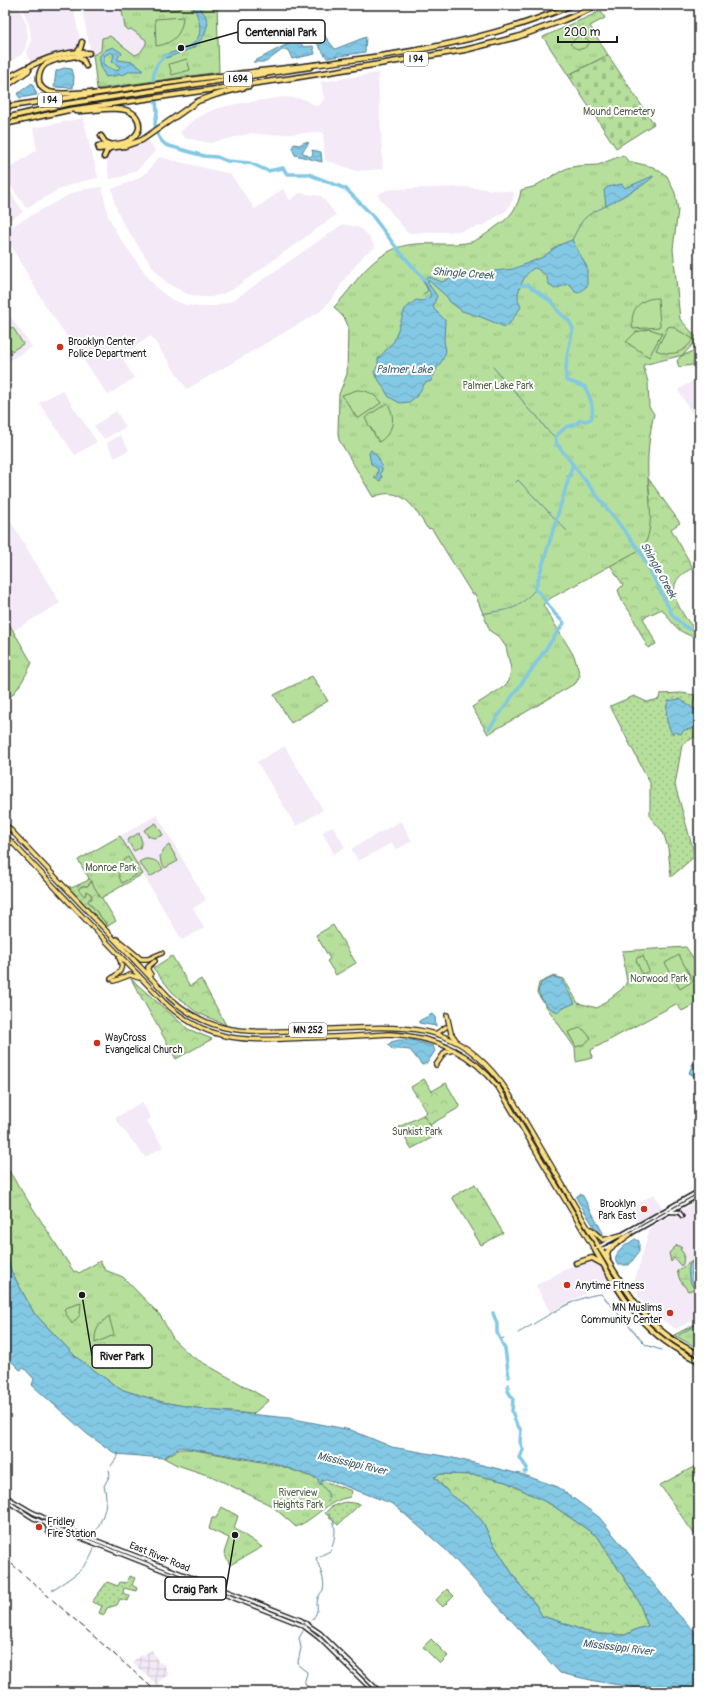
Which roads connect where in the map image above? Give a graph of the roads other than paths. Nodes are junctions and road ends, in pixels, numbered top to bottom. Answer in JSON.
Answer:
{"nodes":[{"id":1,"x":565,"y":5,"type":"edge"},
{"id":2,"x":572,"y":5,"type":"edge"},
{"id":3,"x":592,"y":5,"type":"edge"},
{"id":4,"x":600,"y":5,"type":"edge"},
{"id":5,"x":538,"y":18,"type":"junction"},
{"id":6,"x":537,"y":29,"type":"junction"},
{"id":7,"x":82,"y":42,"type":"dead end"},
{"id":8,"x":69,"y":55,"type":"junction"},
{"id":9,"x":46,"y":59,"type":"junction"},
{"id":10,"x":318,"y":65,"type":"junction"},
{"id":11,"x":86,"y":66,"type":"dead end"},
{"id":12,"x":293,"y":78,"type":"junction"},
{"id":13,"x":5,"y":79,"type":"edge"},
{"id":14,"x":5,"y":87,"type":"edge"},
{"id":15,"x":96,"y":94,"type":"junction"},
{"id":16,"x":5,"y":107,"type":"edge"},
{"id":17,"x":69,"y":110,"type":"junction"},
{"id":18,"x":5,"y":118,"type":"edge"},
{"id":19,"x":5,"y":124,"type":"edge"},
{"id":20,"x":101,"y":136,"type":"dead end"},
{"id":21,"x":112,"y":146,"type":"junction"},
{"id":22,"x":98,"y":148,"type":"dead end"},
{"id":23,"x":104,"y":156,"type":"dead end"},
{"id":24,"x":5,"y":824,"type":"edge"},
{"id":25,"x":5,"y":835,"type":"edge"},
{"id":26,"x":107,"y":932,"type":"junction"},
{"id":27,"x":117,"y":953,"type":"junction"},
{"id":28,"x":162,"y":953,"type":"dead end"},
{"id":29,"x":155,"y":961,"type":"dead end"},
{"id":30,"x":144,"y":982,"type":"junction"},
{"id":31,"x":174,"y":1001,"type":"junction"},
{"id":32,"x":447,"y":1015,"type":"dead end"},
{"id":33,"x":446,"y":1028,"type":"dead end"},
{"id":34,"x":435,"y":1033,"type":"junction"},
{"id":35,"x":458,"y":1051,"type":"junction"},
{"id":36,"x":480,"y":1059,"type":"junction"},
{"id":37,"x":436,"y":1065,"type":"dead end"},
{"id":38,"x":699,"y":1190,"type":"edge"},
{"id":39,"x":699,"y":1195,"type":"edge"},
{"id":40,"x":682,"y":1216,"type":"dead end"},
{"id":41,"x":583,"y":1219,"type":"junction"},
{"id":42,"x":656,"y":1219,"type":"junction"},
{"id":43,"x":630,"y":1234,"type":"junction"},
{"id":44,"x":620,"y":1235,"type":"junction"},
{"id":45,"x":600,"y":1248,"type":"junction"},
{"id":46,"x":595,"y":1251,"type":"junction"},
{"id":47,"x":576,"y":1263,"type":"dead end"},
{"id":48,"x":604,"y":1266,"type":"junction"},
{"id":49,"x":613,"y":1270,"type":"junction"},
{"id":50,"x":699,"y":1354,"type":"edge"},
{"id":51,"x":699,"y":1360,"type":"edge"},
{"id":52,"x":5,"y":1496,"type":"edge"},
{"id":53,"x":5,"y":1500,"type":"edge"},
{"id":54,"x":46,"y":1523,"type":"junction"},
{"id":55,"x":48,"y":1532,"type":"dead end"},
{"id":56,"x":374,"y":1692,"type":"edge"},
{"id":57,"x":380,"y":1692,"type":"edge"}],
"edges":[{"from":1,"to":5,"type":"highway"},
{"from":2,"to":5,"type":"highway","number":"I 94"},
{"from":3,"to":6,"type":"highway","number":"I 94"},
{"from":4,"to":6,"type":"highway"},
{"from":5,"to":10,"type":"highway","number":"I 94"},
{"from":6,"to":12,"type":"highway","number":"I 94"},
{"from":7,"to":8,"type":"highway"},
{"from":8,"to":9,"type":"highway"},
{"from":8,"to":11,"type":"highway"},
{"from":8,"to":15,"type":"highway"},
{"from":9,"to":13,"type":"highway"},
{"from":9,"to":14,"type":"highway"},
{"from":10,"to":15,"type":"highway","number":"I 94"},
{"from":10,"to":18,"type":"highway","number":"I 694"},
{"from":12,"to":17,"type":"highway","number":"I 94"},
{"from":12,"to":21,"type":"highway"},
{"from":15,"to":16,"type":"highway","number":"I 94"},
{"from":17,"to":19,"type":"highway","number":"I 94"},
{"from":17,"to":21,"type":"highway"},
{"from":20,"to":21,"type":"highway"},
{"from":21,"to":22,"type":"highway"},
{"from":21,"to":23,"type":"highway"},
{"from":24,"to":26,"type":"highway","number":"MN 252"},
{"from":25,"to":27,"type":"highway","number":"MN 252"},
{"from":26,"to":28,"type":"highway"},
{"from":26,"to":31,"type":"highway","number":"MN 252"},
{"from":27,"to":30,"type":"highway","number":"MN 252"},
{"from":27,"to":30,"type":"highway"},
{"from":29,"to":31,"type":"highway"},
{"from":30,"to":35,"type":"highway","number":"MN 252"},
{"from":31,"to":34,"type":"highway","number":"MN 252"},
{"from":32,"to":36,"type":"highway"},
{"from":33,"to":34,"type":"highway"},
{"from":34,"to":36,"type":"highway","number":"MN 252"},
{"from":35,"to":37,"type":"highway"},
{"from":35,"to":46,"type":"highway","number":"MN 252"},
{"from":36,"to":41,"type":"highway","number":"MN 252"},
{"from":38,"to":44,"type":"main road"},
{"from":39,"to":42,"type":"main road"},
{"from":40,"to":42,"type":"main road"},
{"from":41,"to":44,"type":"highway"},
{"from":41,"to":45,"type":"highway","number":"MN 252"},
{"from":42,"to":43,"type":"main road"},
{"from":43,"to":45,"type":"main road"},
{"from":43,"to":49,"type":"highway"},
{"from":44,"to":45,"type":"main road"},
{"from":45,"to":46,"type":"main road"},
{"from":45,"to":49,"type":"highway","number":"MN 252"},
{"from":46,"to":48,"type":"highway","number":"MN 252"},
{"from":47,"to":48,"type":"highway"},
{"from":48,"to":51,"type":"highway","number":"MN 252"},
{"from":49,"to":50,"type":"highway","number":"MN 252"},
{"from":52,"to":57,"type":"main road","name":"East River Road"},
{"from":53,"to":54,"type":"main road","name":"East River Road"},
{"from":54,"to":55,"type":"main road"},
{"from":54,"to":56,"type":"main road","name":"East River Road"}]}
